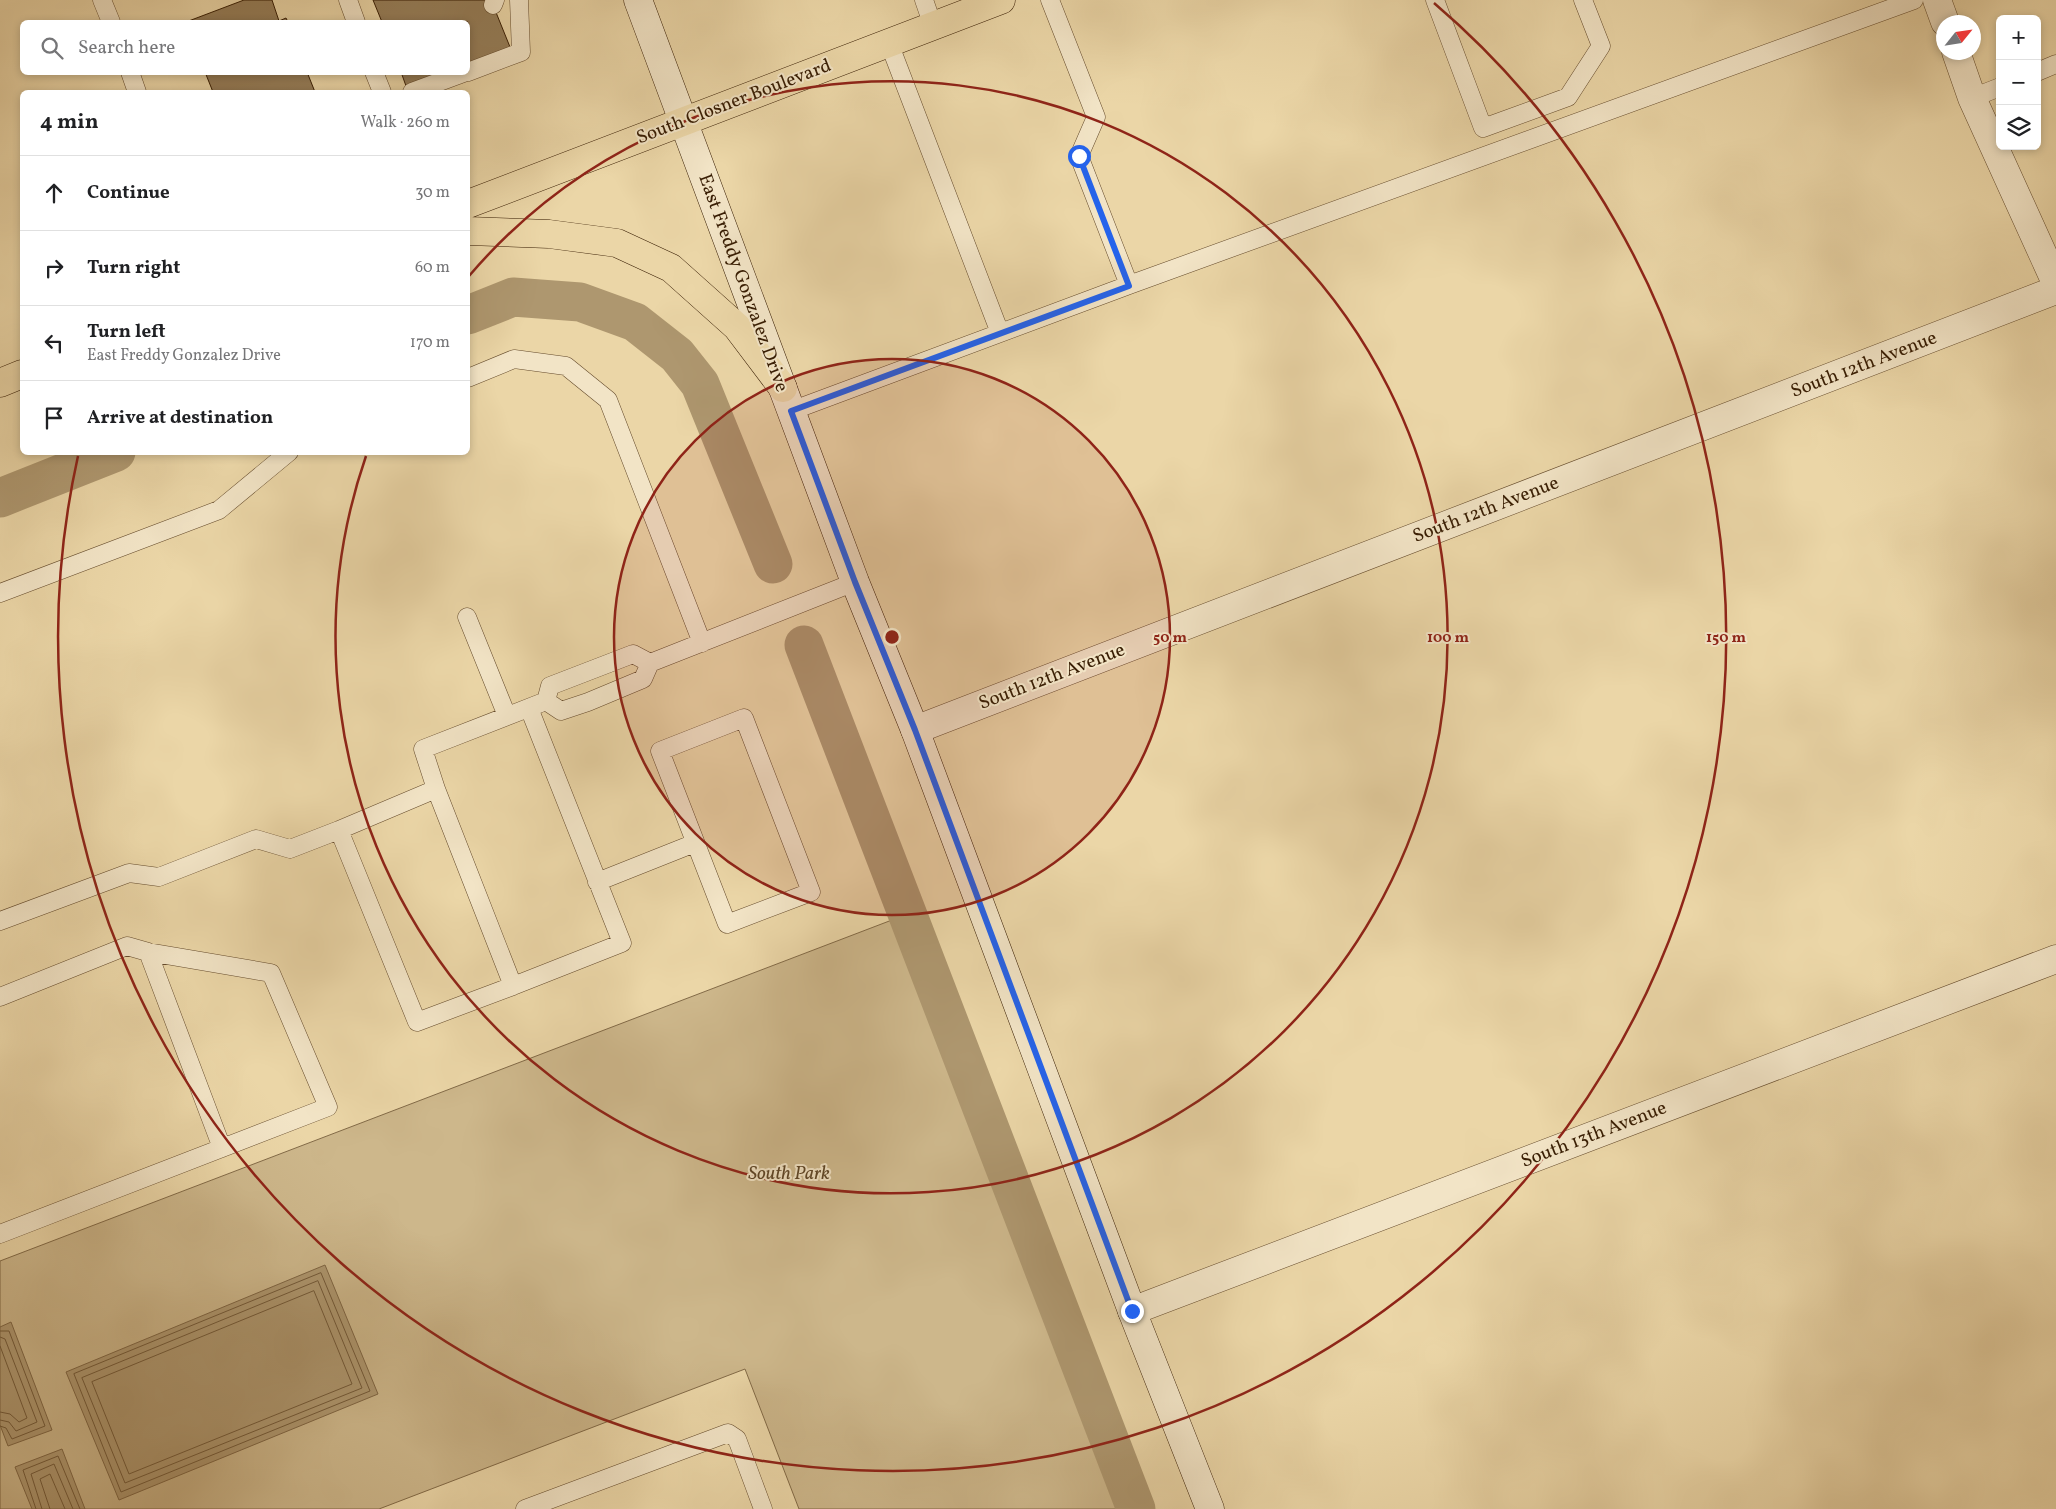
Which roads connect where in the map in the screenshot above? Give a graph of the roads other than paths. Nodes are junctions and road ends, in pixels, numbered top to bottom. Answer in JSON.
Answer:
{"nodes":[{"id":1,"x":102,"y":0,"type":"edge"},
{"id":2,"x":519,"y":0,"type":"edge"},
{"id":3,"x":638,"y":0,"type":"edge"},
{"id":4,"x":924,"y":0,"type":"edge"},
{"id":5,"x":1001,"y":0,"type":"edge"},
{"id":6,"x":1050,"y":0,"type":"edge"},
{"id":7,"x":1435,"y":0,"type":"edge"},
{"id":8,"x":1583,"y":0,"type":"edge"},
{"id":9,"x":1914,"y":0,"type":"edge"},
{"id":10,"x":1937,"y":0,"type":"edge"},
{"id":11,"x":353,"y":1,"type":"edge"},
{"id":12,"x":1942,"y":15,"type":"edge"},
{"id":13,"x":110,"y":20,"type":"edge"},
{"id":14,"x":356,"y":20,"type":"edge"},
{"id":15,"x":933,"y":26,"type":"junction"},
{"id":16,"x":889,"y":43,"type":"junction"},
{"id":17,"x":1959,"y":60,"type":"edge"},
{"id":18,"x":2056,"y":64,"type":"edge"},
{"id":19,"x":2041,"y":70,"type":"edge"},
{"id":20,"x":470,"y":71,"type":"edge"},
{"id":21,"x":131,"y":75,"type":"edge"},
{"id":22,"x":375,"y":75,"type":"edge"},
{"id":23,"x":459,"y":75,"type":"edge"},
{"id":24,"x":1996,"y":89,"type":"edge"},
{"id":25,"x":136,"y":90,"type":"edge"},
{"id":26,"x":381,"y":90,"type":"edge"},
{"id":27,"x":418,"y":90,"type":"edge"},
{"id":28,"x":1972,"y":98,"type":"junction"},
{"id":29,"x":684,"y":122,"type":"junction"},
{"id":30,"x":470,"y":203,"type":"edge"},
{"id":31,"x":470,"y":231,"type":"edge"},
{"id":32,"x":2056,"y":283,"type":"edge"},
{"id":33,"x":1129,"y":286,"type":"junction"},
{"id":34,"x":2056,"y":290,"type":"edge"},
{"id":35,"x":1000,"y":333,"type":"junction"},
{"id":36,"x":20,"y":375,"type":"edge"},
{"id":37,"x":470,"y":377,"type":"edge"},
{"id":38,"x":0,"y":383,"type":"edge"},
{"id":39,"x":787,"y":400,"type":"junction"},
{"id":40,"x":285,"y":455,"type":"edge"},
{"id":41,"x":855,"y":582,"type":"junction"},
{"id":42,"x":0,"y":593,"type":"edge"},
{"id":43,"x":467,"y":617,"type":"dead end"},
{"id":44,"x":702,"y":643,"type":"junction"},
{"id":45,"x":650,"y":663,"type":"junction"},
{"id":46,"x":546,"y":701,"type":"junction"},
{"id":47,"x":529,"y":708,"type":"junction"},
{"id":48,"x":506,"y":716,"type":"junction"},
{"id":49,"x":915,"y":730,"type":"junction"},
{"id":50,"x":436,"y":789,"type":"junction"},
{"id":51,"x":339,"y":830,"type":"junction"},
{"id":52,"x":695,"y":843,"type":"junction"},
{"id":53,"x":598,"y":882,"type":"junction"},
{"id":54,"x":0,"y":921,"type":"edge"},
{"id":55,"x":148,"y":952,"type":"junction"},
{"id":56,"x":2056,"y":959,"type":"edge"},
{"id":57,"x":513,"y":986,"type":"junction"},
{"id":58,"x":0,"y":997,"type":"edge"},
{"id":59,"x":222,"y":1148,"type":"junction"},
{"id":60,"x":0,"y":1234,"type":"edge"},
{"id":61,"x":1132,"y":1311,"type":"junction"},
{"id":62,"x":525,"y":1509,"type":"edge"},
{"id":63,"x":763,"y":1509,"type":"edge"},
{"id":64,"x":1210,"y":1509,"type":"edge"}],
"edges":[{"from":1,"to":13,"type":"lane"},
{"from":2,"to":20,"type":"lane"},
{"from":3,"to":29,"type":"street","name":"East Freddy Gonzalez Drive"},
{"from":4,"to":15,"type":"lane"},
{"from":5,"to":15,"type":"main road","name":"South Closner Boulevard"},
{"from":6,"to":33,"type":"lane"},
{"from":7,"to":8,"type":"lane"},
{"from":9,"to":33,"type":"lane"},
{"from":10,"to":12,"type":"street"},
{"from":11,"to":14,"type":"lane"},
{"from":15,"to":16,"type":"main road","name":"South Closner Boulevard"},
{"from":16,"to":29,"type":"main road","name":"South Closner Boulevard"},
{"from":16,"to":35,"type":"lane"},
{"from":17,"to":28,"type":"street"},
{"from":18,"to":19,"type":"lane"},
{"from":21,"to":25,"type":"lane"},
{"from":22,"to":26,"type":"lane"},
{"from":23,"to":27,"type":"lane"},
{"from":24,"to":28,"type":"lane"},
{"from":28,"to":32,"type":"street"},
{"from":29,"to":30,"type":"main road","name":"South Closner Boulevard"},
{"from":29,"to":39,"type":"street","name":"East Freddy Gonzalez Drive"},
{"from":31,"to":39,"type":"main road"},
{"from":33,"to":35,"type":"lane"},
{"from":34,"to":49,"type":"street","name":"South 12th Avenue"},
{"from":35,"to":39,"type":"lane"},
{"from":36,"to":38,"type":"main road"},
{"from":37,"to":44,"type":"lane"},
{"from":39,"to":41,"type":"street","name":"East Freddy Gonzalez Drive"},
{"from":40,"to":42,"type":"lane"},
{"from":41,"to":44,"type":"lane"},
{"from":41,"to":49,"type":"street","name":"East Freddy Gonzalez Drive"},
{"from":43,"to":48,"type":"lane"},
{"from":44,"to":45,"type":"lane"},
{"from":45,"to":46,"type":"lane"},
{"from":45,"to":46,"type":"lane"},
{"from":46,"to":47,"type":"lane"},
{"from":47,"to":48,"type":"lane"},
{"from":47,"to":53,"type":"lane"},
{"from":48,"to":50,"type":"lane"},
{"from":49,"to":61,"type":"street","name":"East Freddy Gonzalez Drive"},
{"from":50,"to":51,"type":"lane"},
{"from":50,"to":57,"type":"lane"},
{"from":51,"to":54,"type":"lane"},
{"from":51,"to":57,"type":"lane"},
{"from":52,"to":52,"type":"lane"},
{"from":52,"to":53,"type":"lane"},
{"from":53,"to":57,"type":"lane"},
{"from":55,"to":58,"type":"lane"},
{"from":55,"to":59,"type":"lane"},
{"from":55,"to":59,"type":"lane"},
{"from":56,"to":61,"type":"street","name":"South 13th Avenue"},
{"from":59,"to":60,"type":"lane"},
{"from":61,"to":64,"type":"street","name":"East Freddy Gonzalez Drive"},
{"from":62,"to":63,"type":"lane"}]}
